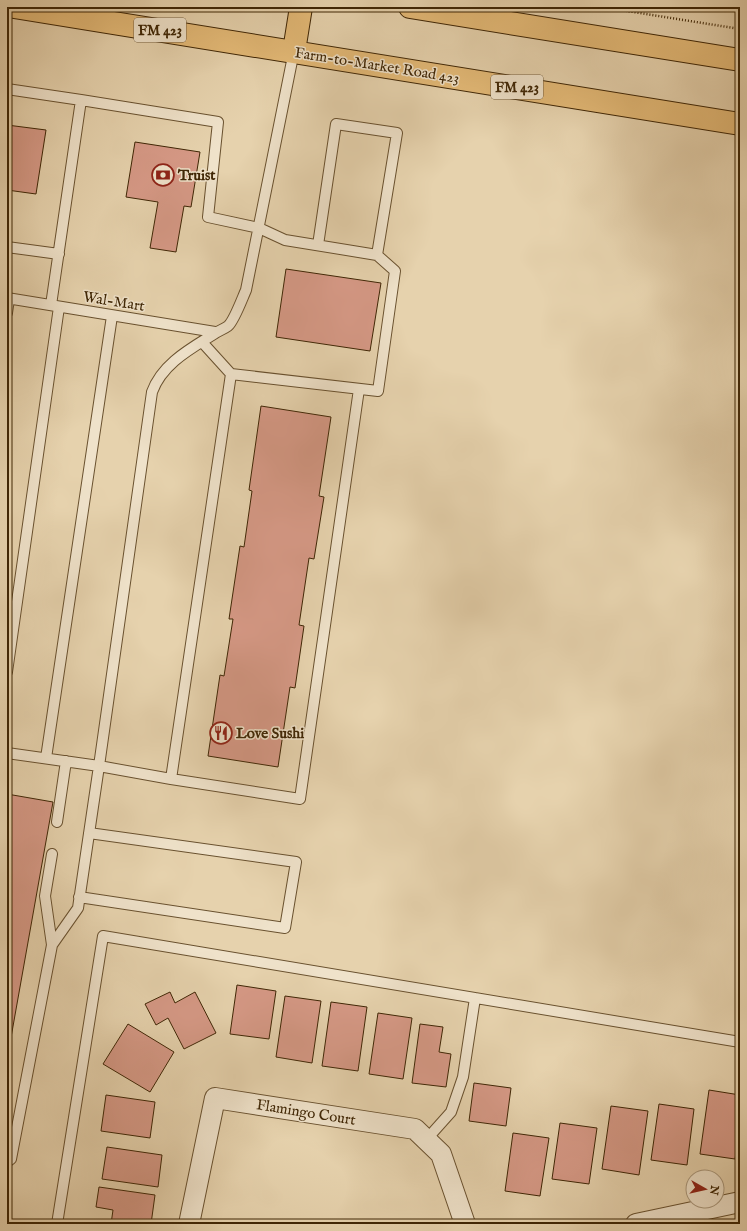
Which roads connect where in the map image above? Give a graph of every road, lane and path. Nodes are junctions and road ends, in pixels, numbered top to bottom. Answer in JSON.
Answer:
{"nodes":[{"id":1,"x":14,"y":7,"type":"edge"},
{"id":2,"x":300,"y":7,"type":"edge"},
{"id":3,"x":410,"y":7,"type":"edge"},
{"id":4,"x":602,"y":7,"type":"edge"},
{"id":5,"x":465,"y":11,"type":"edge"},
{"id":6,"x":740,"y":29,"type":"edge"},
{"id":7,"x":294,"y":51,"type":"junction"},
{"id":8,"x":740,"y":60,"type":"edge"},
{"id":9,"x":7,"y":89,"type":"edge"},
{"id":10,"x":81,"y":100,"type":"junction"},
{"id":11,"x":740,"y":124,"type":"edge"},
{"id":12,"x":259,"y":228,"type":"junction"},
{"id":13,"x":318,"y":245,"type":"junction"},
{"id":14,"x":7,"y":247,"type":"edge"},
{"id":15,"x":59,"y":254,"type":"junction"},
{"id":16,"x":377,"y":255,"type":"junction"},
{"id":17,"x":8,"y":298,"type":"edge"},
{"id":18,"x":55,"y":306,"type":"junction"},
{"id":19,"x":7,"y":314,"type":"edge"},
{"id":20,"x":112,"y":316,"type":"junction"},
{"id":21,"x":216,"y":332,"type":"junction"},
{"id":22,"x":202,"y":342,"type":"junction"},
{"id":23,"x":231,"y":374,"type":"junction"},
{"id":24,"x":359,"y":389,"type":"junction"},
{"id":25,"x":7,"y":672,"type":"edge"},
{"id":26,"x":7,"y":752,"type":"edge"},
{"id":27,"x":46,"y":758,"type":"junction"},
{"id":28,"x":66,"y":761,"type":"junction"},
{"id":29,"x":99,"y":766,"type":"junction"},
{"id":30,"x":171,"y":780,"type":"junction"},
{"id":31,"x":57,"y":822,"type":"dead end"},
{"id":32,"x":89,"y":833,"type":"junction"},
{"id":33,"x":52,"y":854,"type":"dead end"},
{"id":34,"x":80,"y":897,"type":"junction"},
{"id":35,"x":52,"y":944,"type":"junction"},
{"id":36,"x":475,"y":998,"type":"junction"},
{"id":37,"x":740,"y":1042,"type":"edge"},
{"id":38,"x":426,"y":1140,"type":"junction"},
{"id":39,"x":7,"y":1162,"type":"edge"},
{"id":40,"x":740,"y":1202,"type":"edge"},
{"id":41,"x":57,"y":1224,"type":"edge"},
{"id":42,"x":189,"y":1224,"type":"edge"},
{"id":43,"x":465,"y":1224,"type":"edge"},
{"id":44,"x":636,"y":1224,"type":"edge"}],
"edges":[{"from":1,"to":7,"type":"main road","name":"Farm-to-Market Road 423","number":"FM 423"},
{"from":2,"to":7,"type":"main road"},
{"from":3,"to":5,"type":"main road"},
{"from":4,"to":6,"type":"path"},
{"from":5,"to":8,"type":"main road"},
{"from":7,"to":11,"type":"main road","name":"Farm-to-Market Road 423","number":"FM 423"},
{"from":7,"to":12,"type":"lane"},
{"from":9,"to":10,"type":"lane"},
{"from":10,"to":12,"type":"lane"},
{"from":10,"to":15,"type":"lane"},
{"from":12,"to":13,"type":"lane"},
{"from":12,"to":21,"type":"lane"},
{"from":13,"to":16,"type":"lane"},
{"from":13,"to":16,"type":"lane"},
{"from":14,"to":15,"type":"lane"},
{"from":15,"to":18,"type":"lane"},
{"from":16,"to":24,"type":"lane"},
{"from":17,"to":18,"type":"lane","name":"Wal-Mart"},
{"from":17,"to":19,"type":"lane"},
{"from":18,"to":20,"type":"lane","name":"Wal-Mart"},
{"from":18,"to":25,"type":"lane"},
{"from":20,"to":21,"type":"lane","name":"Wal-Mart"},
{"from":20,"to":27,"type":"lane"},
{"from":21,"to":22,"type":"lane"},
{"from":22,"to":23,"type":"lane"},
{"from":22,"to":29,"type":"lane"},
{"from":23,"to":24,"type":"lane"},
{"from":23,"to":30,"type":"lane"},
{"from":24,"to":30,"type":"lane"},
{"from":26,"to":27,"type":"lane"},
{"from":27,"to":28,"type":"lane"},
{"from":28,"to":29,"type":"lane"},
{"from":28,"to":31,"type":"lane"},
{"from":29,"to":30,"type":"lane"},
{"from":29,"to":32,"type":"lane"},
{"from":32,"to":34,"type":"lane"},
{"from":32,"to":34,"type":"lane"},
{"from":33,"to":35,"type":"lane"},
{"from":34,"to":35,"type":"lane"},
{"from":35,"to":39,"type":"lane"},
{"from":36,"to":37,"type":"lane"},
{"from":36,"to":38,"type":"lane"},
{"from":36,"to":41,"type":"lane"},
{"from":38,"to":42,"type":"street","name":"Flamingo Court"},
{"from":38,"to":43,"type":"street","name":"Flamingo Court"},
{"from":40,"to":44,"type":"street"}]}
